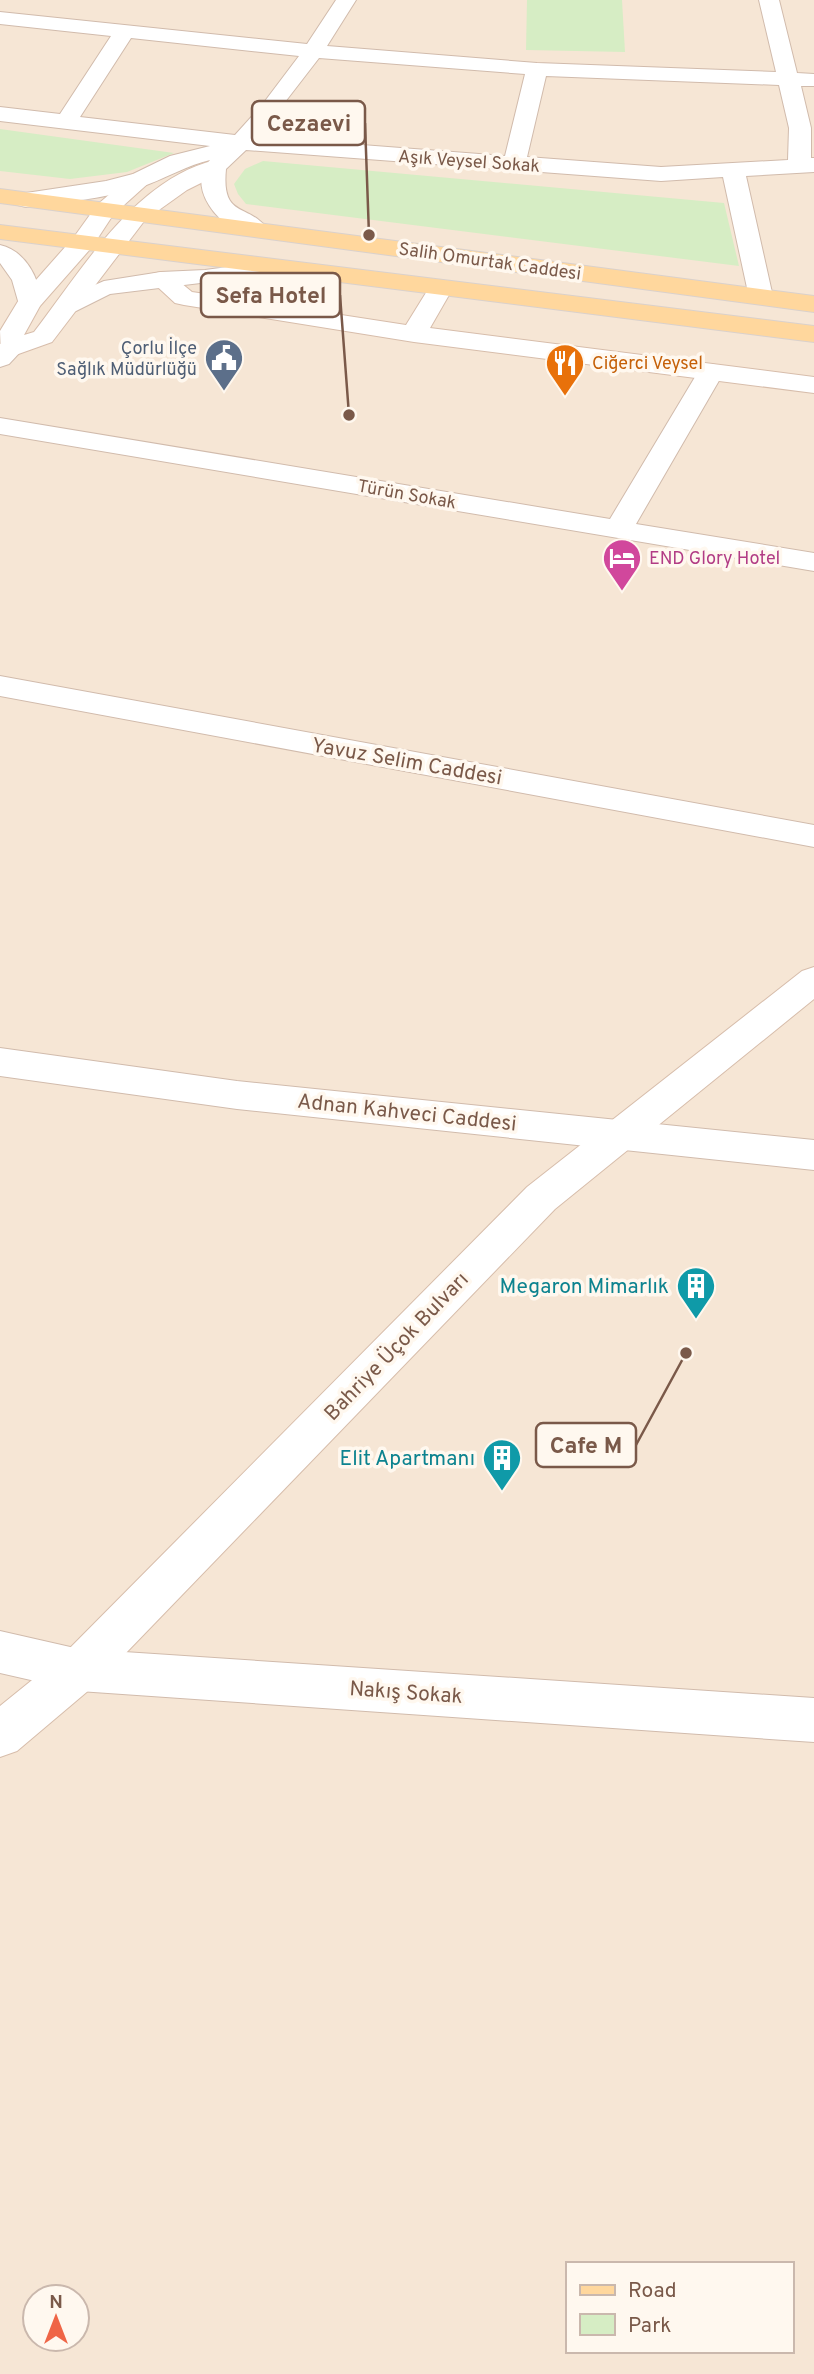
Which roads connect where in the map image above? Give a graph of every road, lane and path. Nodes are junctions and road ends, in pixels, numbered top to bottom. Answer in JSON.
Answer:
{"nodes":[{"id":1,"x":4,"y":0,"type":"edge"},
{"id":2,"x":346,"y":0,"type":"edge"},
{"id":3,"x":769,"y":0,"type":"edge"},
{"id":4,"x":0,"y":5,"type":"edge"},
{"id":5,"x":0,"y":18,"type":"edge"},
{"id":6,"x":125,"y":31,"type":"junction"},
{"id":7,"x":312,"y":51,"type":"junction"},
{"id":8,"x":537,"y":69,"type":"junction"},
{"id":9,"x":787,"y":79,"type":"junction"},
{"id":10,"x":814,"y":80,"type":"edge"},
{"id":11,"x":0,"y":114,"type":"edge"},
{"id":12,"x":66,"y":122,"type":"junction"},
{"id":13,"x":243,"y":144,"type":"junction"},
{"id":14,"x":514,"y":164,"type":"junction"},
{"id":15,"x":806,"y":165,"type":"edge"},
{"id":16,"x":215,"y":167,"type":"junction"},
{"id":17,"x":733,"y":170,"type":"junction"},
{"id":18,"x":141,"y":178,"type":"junction"},
{"id":19,"x":0,"y":196,"type":"edge"},
{"id":20,"x":26,"y":200,"type":"junction"},
{"id":21,"x":105,"y":210,"type":"junction"},
{"id":22,"x":137,"y":215,"type":"junction"},
{"id":23,"x":256,"y":230,"type":"junction"},
{"id":24,"x":0,"y":232,"type":"edge"},
{"id":25,"x":83,"y":242,"type":"junction"},
{"id":26,"x":113,"y":246,"type":"junction"},
{"id":27,"x":0,"y":252,"type":"edge"},
{"id":28,"x":273,"y":268,"type":"junction"},
{"id":29,"x":160,"y":279,"type":"junction"},
{"id":30,"x":441,"y":288,"type":"junction"},
{"id":31,"x":761,"y":297,"type":"junction"},
{"id":32,"x":29,"y":303,"type":"junction"},
{"id":33,"x":814,"y":304,"type":"edge"},
{"id":34,"x":67,"y":306,"type":"junction"},
{"id":35,"x":414,"y":334,"type":"junction"},
{"id":36,"x":814,"y":334,"type":"edge"},
{"id":37,"x":5,"y":354,"type":"edge"},
{"id":38,"x":710,"y":372,"type":"junction"},
{"id":39,"x":814,"y":385,"type":"edge"},
{"id":40,"x":0,"y":426,"type":"edge"},
{"id":41,"x":619,"y":529,"type":"junction"},
{"id":42,"x":814,"y":562,"type":"edge"},
{"id":43,"x":0,"y":686,"type":"edge"},
{"id":44,"x":814,"y":836,"type":"edge"},
{"id":45,"x":814,"y":980,"type":"edge"},
{"id":46,"x":0,"y":1062,"type":"edge"},
{"id":47,"x":623,"y":1133,"type":"junction"},
{"id":48,"x":814,"y":1155,"type":"edge"},
{"id":49,"x":0,"y":1652,"type":"edge"},
{"id":50,"x":79,"y":1670,"type":"junction"},
{"id":51,"x":814,"y":1720,"type":"edge"},
{"id":52,"x":0,"y":1735,"type":"edge"}],
"edges":[{"from":1,"to":4,"type":"street"},
{"from":2,"to":7,"type":"street"},
{"from":3,"to":9,"type":"street"},
{"from":5,"to":6,"type":"street"},
{"from":6,"to":7,"type":"street"},
{"from":6,"to":12,"type":"street"},
{"from":7,"to":8,"type":"street"},
{"from":7,"to":13,"type":"street"},
{"from":8,"to":9,"type":"street"},
{"from":8,"to":14,"type":"street"},
{"from":9,"to":10,"type":"street"},
{"from":9,"to":15,"type":"street"},
{"from":11,"to":12,"type":"street","name":"Aşık Veysel Sokak"},
{"from":12,"to":13,"type":"street","name":"Aşık Veysel Sokak"},
{"from":13,"to":14,"type":"street","name":"Aşık Veysel Sokak"},
{"from":13,"to":16,"type":"street"},
{"from":13,"to":18,"type":"street"},
{"from":14,"to":17,"type":"street","name":"Aşık Veysel Sokak"},
{"from":15,"to":17,"type":"street","name":"Aşık Veysel Sokak"},
{"from":16,"to":22,"type":"street"},
{"from":16,"to":23,"type":"street"},
{"from":17,"to":31,"type":"street"},
{"from":18,"to":20,"type":"street"},
{"from":18,"to":21,"type":"street"},
{"from":19,"to":20,"type":"main road","name":"Salih Omurtak Caddesi"},
{"from":20,"to":21,"type":"main road","name":"Salih Omurtak Caddesi"},
{"from":21,"to":22,"type":"main road","name":"Salih Omurtak Caddesi"},
{"from":21,"to":25,"type":"street"},
{"from":22,"to":23,"type":"main road","name":"Salih Omurtak Caddesi"},
{"from":22,"to":26,"type":"street"},
{"from":23,"to":31,"type":"main road","name":"Salih Omurtak Caddesi"},
{"from":24,"to":25,"type":"main road","name":"Salih Omurtak Caddesi"},
{"from":25,"to":26,"type":"main road","name":"Salih Omurtak Caddesi"},
{"from":25,"to":32,"type":"street"},
{"from":26,"to":28,"type":"main road","name":"Salih Omurtak Caddesi"},
{"from":26,"to":34,"type":"street"},
{"from":27,"to":32,"type":"street"},
{"from":28,"to":29,"type":"street"},
{"from":28,"to":30,"type":"main road","name":"Salih Omurtak Caddesi"},
{"from":29,"to":34,"type":"street"},
{"from":29,"to":35,"type":"street"},
{"from":30,"to":35,"type":"street"},
{"from":30,"to":36,"type":"main road","name":"Salih Omurtak Caddesi"},
{"from":31,"to":33,"type":"main road","name":"Salih Omurtak Caddesi"},
{"from":32,"to":37,"type":"street"},
{"from":34,"to":37,"type":"street"},
{"from":35,"to":38,"type":"street"},
{"from":38,"to":39,"type":"street"},
{"from":38,"to":41,"type":"street"},
{"from":40,"to":41,"type":"street","name":"Türün Sokak"},
{"from":41,"to":42,"type":"street","name":"Türün Sokak"},
{"from":43,"to":44,"type":"street","name":"Yavuz Selim Caddesi"},
{"from":45,"to":47,"type":"street","name":"Bahriye Üçok Bulvarı"},
{"from":46,"to":47,"type":"street","name":"Adnan Kahveci Caddesi"},
{"from":47,"to":48,"type":"street","name":"Adnan Kahveci Caddesi"},
{"from":47,"to":50,"type":"street","name":"Bahriye Üçok Bulvarı"},
{"from":49,"to":50,"type":"street","name":"Nakış Sokak"},
{"from":50,"to":51,"type":"street","name":"Nakış Sokak"},
{"from":50,"to":52,"type":"street","name":"Bahriye Üçok Bulvarı"}]}
